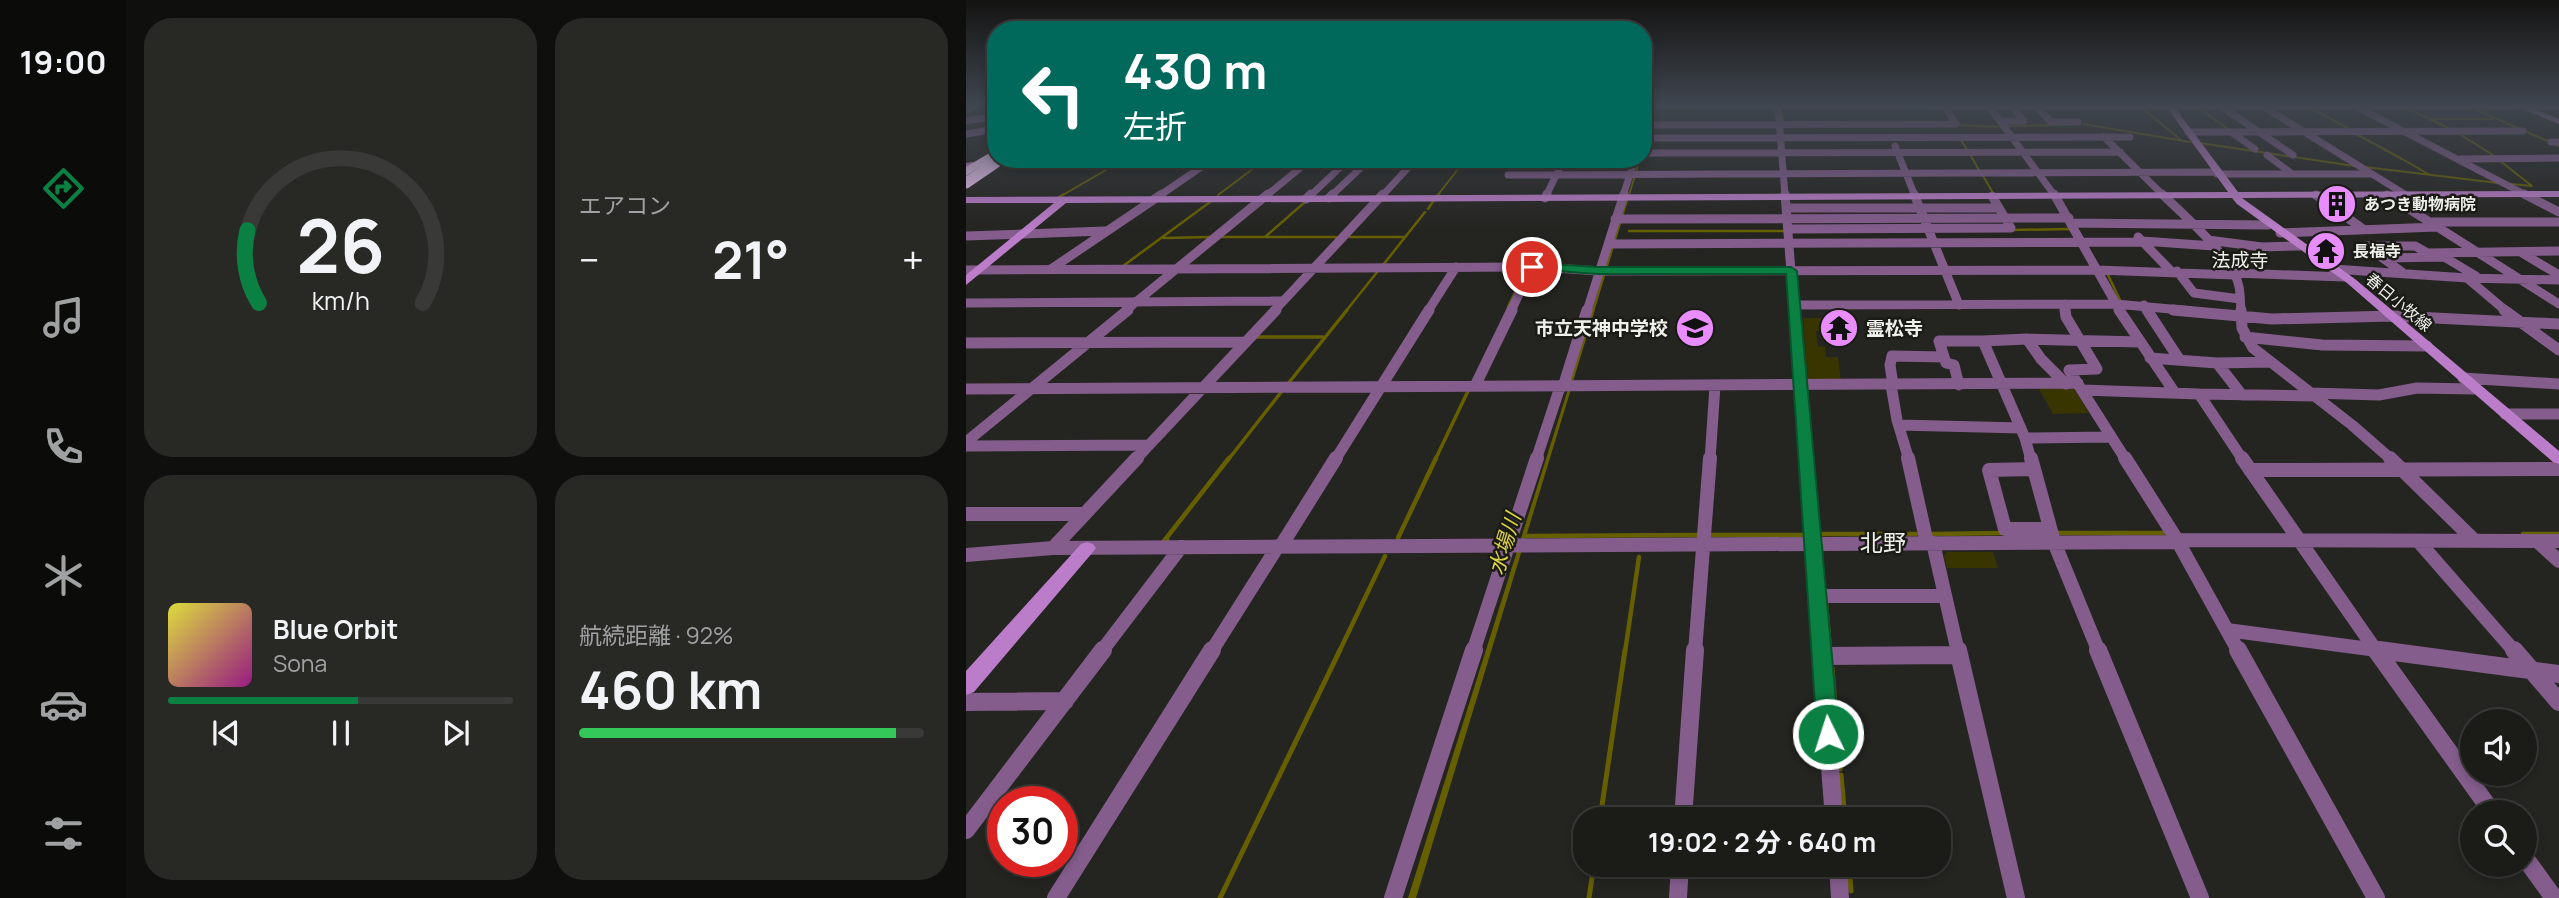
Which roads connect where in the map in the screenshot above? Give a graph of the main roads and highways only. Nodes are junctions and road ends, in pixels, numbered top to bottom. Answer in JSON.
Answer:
{"nodes":[{"id":1,"x":987,"y":163,"type":"edge"},
{"id":2,"x":972,"y":165,"type":"edge"},
{"id":3,"x":987,"y":168,"type":"edge"},
{"id":4,"x":966,"y":172,"type":"edge"},
{"id":5,"x":966,"y":183,"type":"edge"}],
"edges":[{"from":1,"to":4,"type":"highway"},
{"from":2,"to":4,"type":"highway"},
{"from":3,"to":5,"type":"highway"}]}
